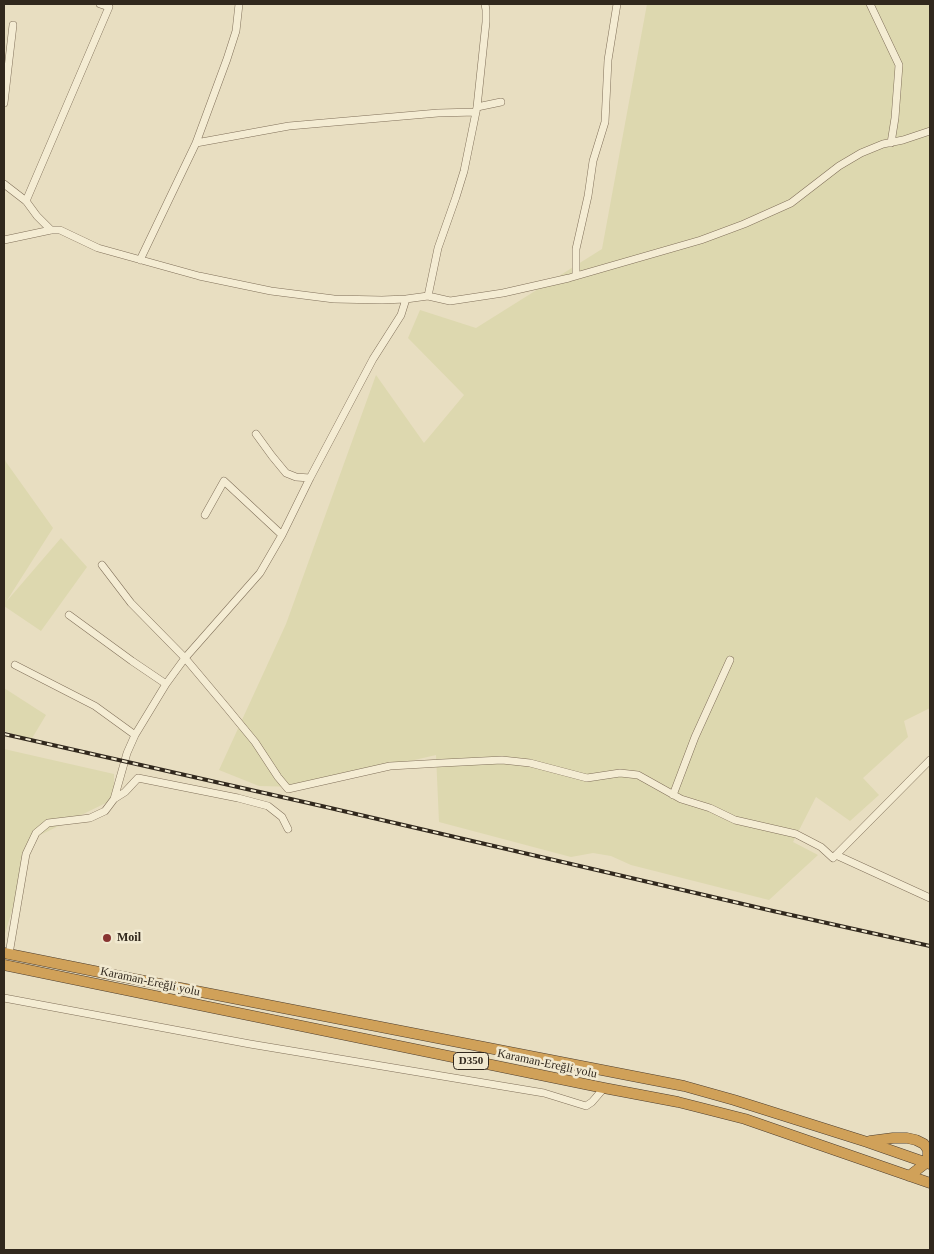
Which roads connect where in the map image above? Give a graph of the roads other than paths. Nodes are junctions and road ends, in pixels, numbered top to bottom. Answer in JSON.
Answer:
{"nodes":[{"id":1,"x":100,"y":4,"type":"edge"},
{"id":2,"x":238,"y":4,"type":"edge"},
{"id":3,"x":485,"y":4,"type":"edge"},
{"id":4,"x":616,"y":4,"type":"edge"},
{"id":5,"x":870,"y":4,"type":"edge"},
{"id":6,"x":12,"y":25,"type":"dead end"},
{"id":7,"x":501,"y":102,"type":"dead end"},
{"id":8,"x":4,"y":103,"type":"edge"},
{"id":9,"x":476,"y":110,"type":"junction"},
{"id":10,"x":930,"y":131,"type":"edge"},
{"id":11,"x":196,"y":143,"type":"junction"},
{"id":12,"x":891,"y":143,"type":"junction"},
{"id":13,"x":4,"y":184,"type":"edge"},
{"id":14,"x":26,"y":201,"type":"junction"},
{"id":15,"x":51,"y":230,"type":"junction"},
{"id":16,"x":4,"y":240,"type":"edge"},
{"id":17,"x":140,"y":260,"type":"junction"},
{"id":18,"x":576,"y":276,"type":"junction"},
{"id":19,"x":428,"y":296,"type":"junction"},
{"id":20,"x":406,"y":299,"type":"junction"},
{"id":21,"x":256,"y":434,"type":"dead end"},
{"id":22,"x":310,"y":478,"type":"junction"},
{"id":23,"x":205,"y":515,"type":"dead end"},
{"id":24,"x":282,"y":535,"type":"junction"},
{"id":25,"x":102,"y":565,"type":"dead end"},
{"id":26,"x":69,"y":615,"type":"dead end"},
{"id":27,"x":185,"y":658,"type":"junction"},
{"id":28,"x":730,"y":660,"type":"dead end"},
{"id":29,"x":15,"y":665,"type":"dead end"},
{"id":30,"x":166,"y":684,"type":"junction"},
{"id":31,"x":135,"y":736,"type":"junction"},
{"id":32,"x":930,"y":760,"type":"edge"},
{"id":33,"x":673,"y":794,"type":"junction"},
{"id":34,"x":114,"y":799,"type":"junction"},
{"id":35,"x":288,"y":829,"type":"dead end"},
{"id":36,"x":835,"y":856,"type":"junction"},
{"id":37,"x":930,"y":898,"type":"edge"},
{"id":38,"x":6,"y":953,"type":"edge"},
{"id":39,"x":4,"y":965,"type":"edge"},
{"id":40,"x":4,"y":998,"type":"edge"},
{"id":41,"x":604,"y":1088,"type":"junction"},
{"id":42,"x":867,"y":1142,"type":"junction"},
{"id":43,"x":928,"y":1163,"type":"edge"},
{"id":44,"x":909,"y":1176,"type":"junction"},
{"id":45,"x":930,"y":1183,"type":"edge"}],
"edges":[{"from":1,"to":14,"type":"street"},
{"from":2,"to":11,"type":"street"},
{"from":3,"to":9,"type":"street"},
{"from":4,"to":18,"type":"street"},
{"from":5,"to":12,"type":"street"},
{"from":6,"to":8,"type":"street"},
{"from":7,"to":9,"type":"street"},
{"from":9,"to":11,"type":"street"},
{"from":9,"to":19,"type":"street"},
{"from":10,"to":12,"type":"street"},
{"from":11,"to":17,"type":"street"},
{"from":12,"to":18,"type":"street"},
{"from":13,"to":14,"type":"street"},
{"from":14,"to":15,"type":"street"},
{"from":15,"to":16,"type":"street"},
{"from":15,"to":17,"type":"street"},
{"from":17,"to":20,"type":"street"},
{"from":18,"to":19,"type":"street"},
{"from":19,"to":20,"type":"street"},
{"from":20,"to":22,"type":"street"},
{"from":21,"to":22,"type":"street"},
{"from":22,"to":24,"type":"street"},
{"from":23,"to":24,"type":"street"},
{"from":24,"to":27,"type":"street"},
{"from":25,"to":27,"type":"street"},
{"from":26,"to":30,"type":"street"},
{"from":27,"to":30,"type":"street"},
{"from":27,"to":33,"type":"street"},
{"from":28,"to":33,"type":"street"},
{"from":29,"to":31,"type":"street"},
{"from":30,"to":31,"type":"street"},
{"from":31,"to":34,"type":"street"},
{"from":32,"to":36,"type":"street"},
{"from":33,"to":36,"type":"street"},
{"from":34,"to":35,"type":"street"},
{"from":34,"to":38,"type":"street"},
{"from":36,"to":37,"type":"street"},
{"from":38,"to":42,"type":"highway","name":"Karaman-Ereğli yolu","number":"D350"},
{"from":39,"to":41,"type":"highway","name":"Karaman-Ereğli yolu","number":"D350"},
{"from":40,"to":41,"type":"street"},
{"from":41,"to":44,"type":"highway","name":"Karaman-Ereğli yolu","number":"D350"},
{"from":42,"to":43,"type":"highway","name":"Karaman-Ereğli yolu","number":"D350"},
{"from":42,"to":43,"type":"highway"},
{"from":43,"to":44,"type":"highway"},
{"from":44,"to":45,"type":"highway","name":"Karaman-Ereğli yolu","number":"D350"}]}
